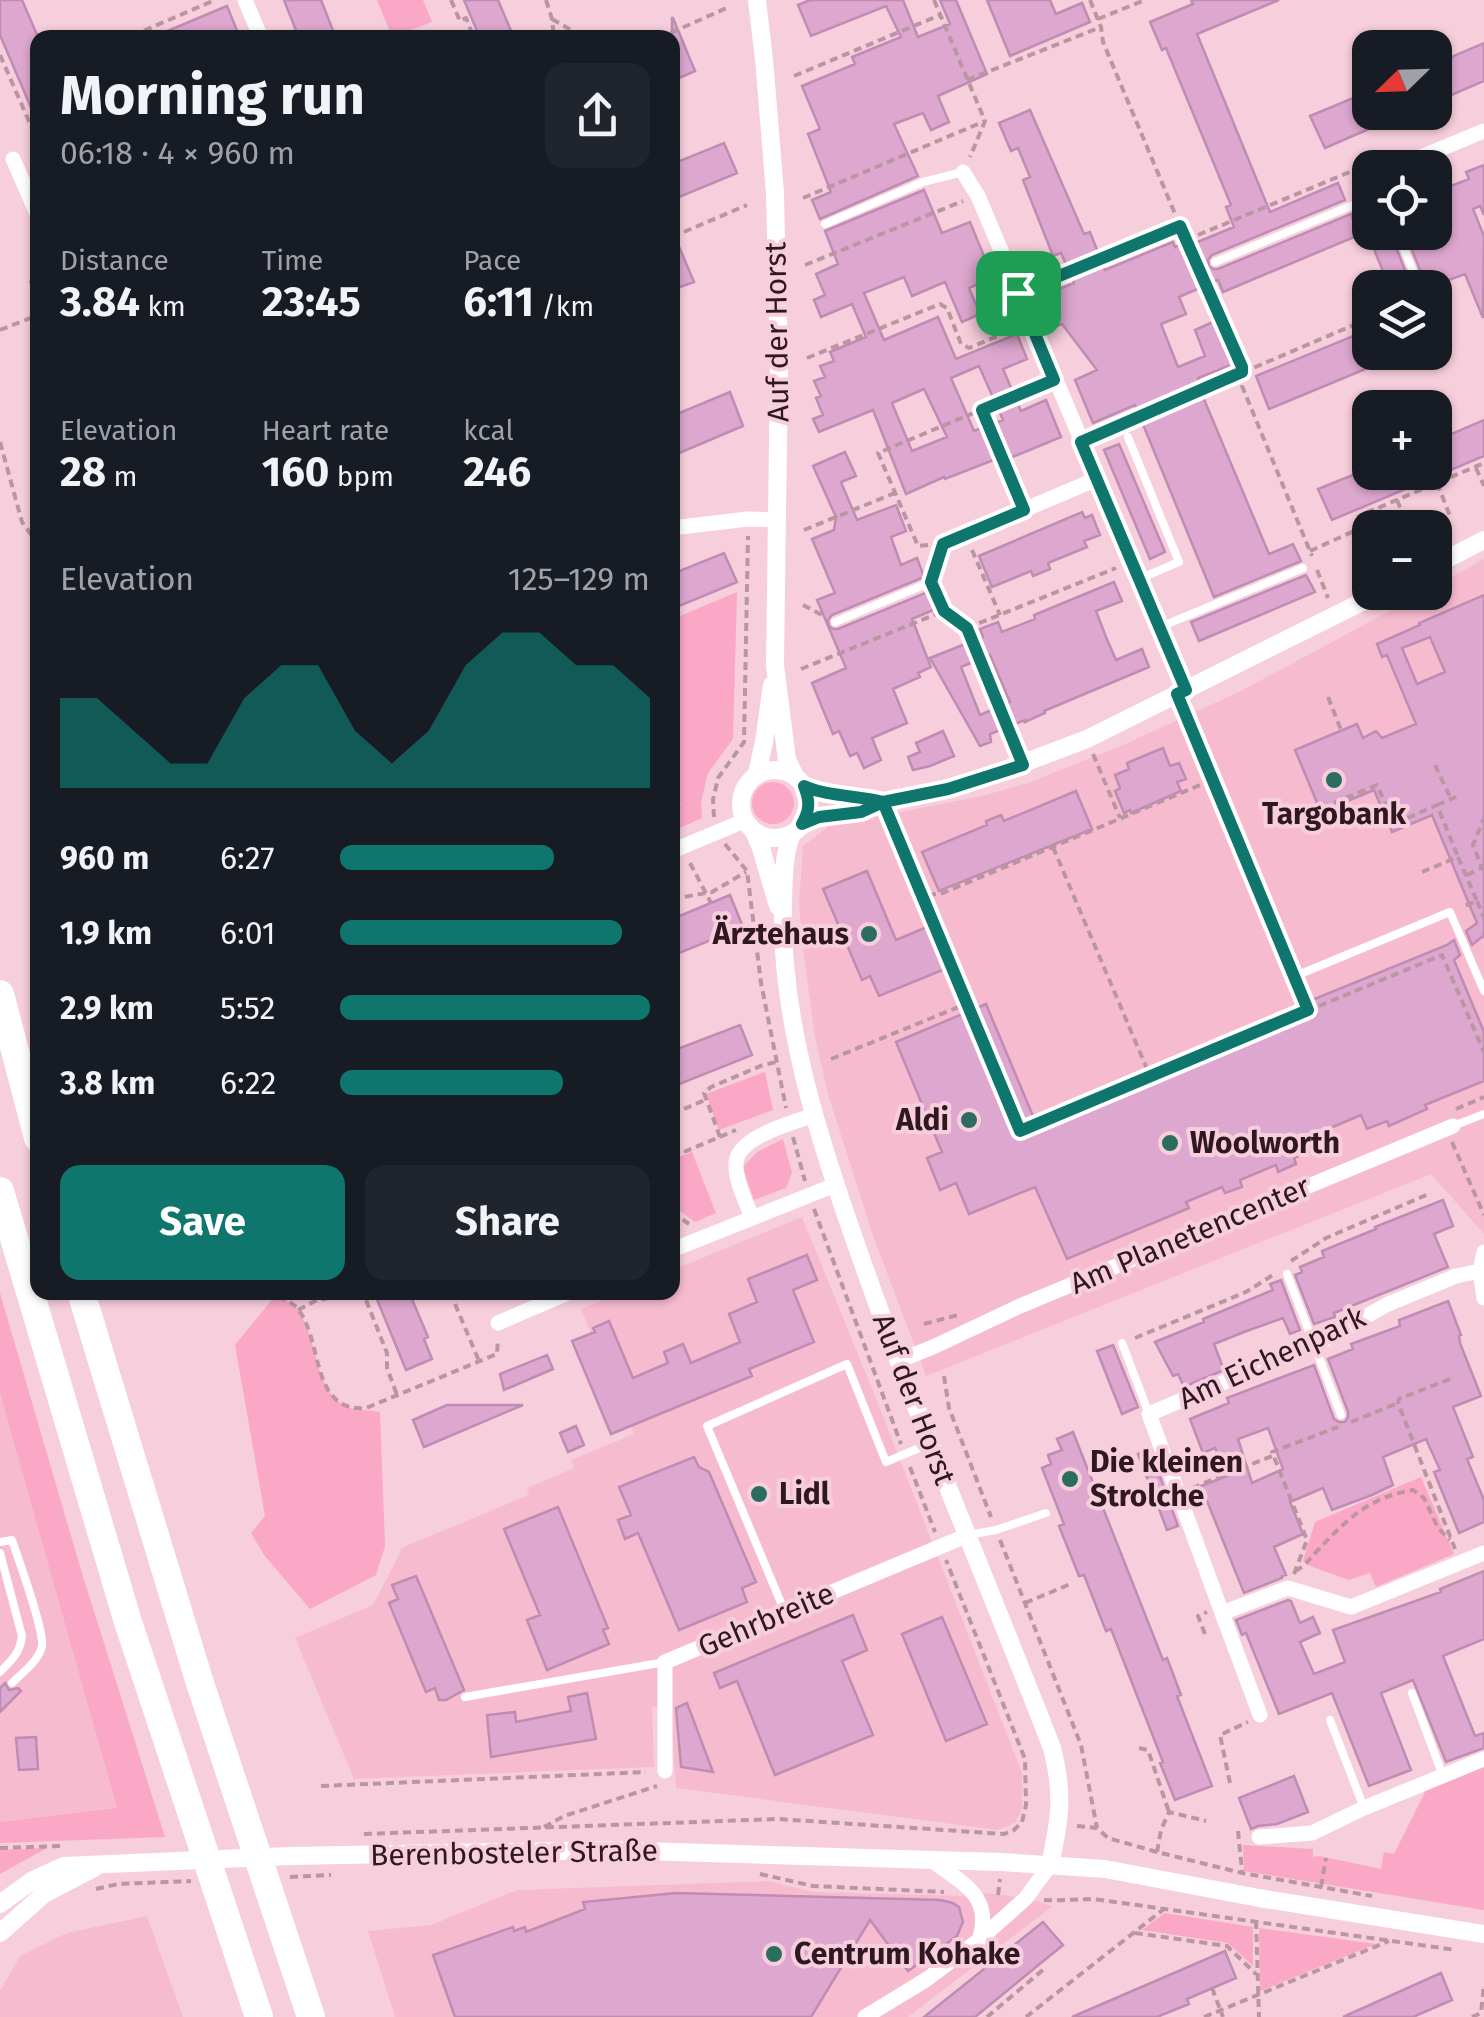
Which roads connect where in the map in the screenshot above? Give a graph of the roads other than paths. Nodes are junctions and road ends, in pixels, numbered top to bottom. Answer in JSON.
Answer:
{"nodes":[{"id":1,"x":245,"y":0,"type":"edge"},
{"id":2,"x":757,"y":0,"type":"edge"},
{"id":3,"x":258,"y":30,"type":"edge"},
{"id":4,"x":1484,"y":131,"type":"edge"},
{"id":5,"x":1438,"y":150,"type":"edge"},
{"id":6,"x":14,"y":159,"type":"dead end"},
{"id":7,"x":963,"y":172,"type":"joint"},
{"id":8,"x":30,"y":197,"type":"edge"},
{"id":9,"x":1352,"y":205,"type":"edge"},
{"id":10,"x":825,"y":224,"type":"dead end"},
{"id":11,"x":1214,"y":262,"type":"dead end"},
{"id":12,"x":1128,"y":437,"type":"dead end"},
{"id":13,"x":1097,"y":479,"type":"junction"},
{"id":14,"x":777,"y":520,"type":"junction"},
{"id":15,"x":680,"y":527,"type":"edge"},
{"id":16,"x":1484,"y":540,"type":"edge"},
{"id":17,"x":943,"y":544,"type":"joint"},
{"id":18,"x":1452,"y":557,"type":"edge"},
{"id":19,"x":1303,"y":568,"type":"dead end"},
{"id":20,"x":1140,"y":579,"type":"junction"},
{"id":21,"x":1352,"y":608,"type":"edge"},
{"id":22,"x":835,"y":622,"type":"road end"},
{"id":23,"x":1160,"y":627,"type":"junction"},
{"id":24,"x":775,"y":665,"type":"junction"},
{"id":25,"x":1182,"y":692,"type":"junction"},
{"id":26,"x":757,"y":774,"type":"junction"},
{"id":27,"x":800,"y":781,"type":"junction"},
{"id":28,"x":883,"y":802,"type":"junction"},
{"id":29,"x":749,"y":826,"type":"junction"},
{"id":30,"x":798,"y":829,"type":"junction"},
{"id":31,"x":680,"y":848,"type":"edge"},
{"id":32,"x":782,"y":926,"type":"junction"},
{"id":33,"x":1293,"y":977,"type":"junction"},
{"id":34,"x":1484,"y":991,"type":"edge"},
{"id":35,"x":0,"y":994,"type":"edge"},
{"id":36,"x":1308,"y":1010,"type":"road end"},
{"id":37,"x":30,"y":1108,"type":"edge"},
{"id":38,"x":1484,"y":1114,"type":"edge"},
{"id":39,"x":815,"y":1115,"type":"junction"},
{"id":40,"x":1450,"y":1127,"type":"joint"},
{"id":41,"x":835,"y":1185,"type":"junction"},
{"id":42,"x":0,"y":1191,"type":"edge"},
{"id":43,"x":752,"y":1218,"type":"junction"},
{"id":44,"x":680,"y":1247,"type":"edge"},
{"id":45,"x":1484,"y":1252,"type":"edge"},
{"id":46,"x":1480,"y":1271,"type":"junction"},
{"id":47,"x":1287,"y":1274,"type":"dead end"},
{"id":48,"x":30,"y":1292,"type":"edge"},
{"id":49,"x":1484,"y":1298,"type":"edge"},
{"id":50,"x":32,"y":1300,"type":"edge"},
{"id":51,"x":83,"y":1300,"type":"edge"},
{"id":52,"x":551,"y":1300,"type":"edge"},
{"id":53,"x":498,"y":1323,"type":"road end"},
{"id":54,"x":1122,"y":1344,"type":"dead end"},
{"id":55,"x":1314,"y":1344,"type":"junction"},
{"id":56,"x":898,"y":1361,"type":"junction"},
{"id":57,"x":1150,"y":1414,"type":"junction"},
{"id":58,"x":1341,"y":1415,"type":"dead end"},
{"id":59,"x":930,"y":1443,"type":"junction"},
{"id":60,"x":1046,"y":1512,"type":"dead end"},
{"id":61,"x":968,"y":1535,"type":"junction"},
{"id":62,"x":0,"y":1542,"type":"edge"},
{"id":63,"x":0,"y":1553,"type":"edge"},
{"id":64,"x":1484,"y":1553,"type":"edge"},
{"id":65,"x":785,"y":1613,"type":"junction"},
{"id":66,"x":1222,"y":1613,"type":"junction"},
{"id":67,"x":665,"y":1662,"type":"junction"},
{"id":68,"x":0,"y":1672,"type":"edge"},
{"id":69,"x":12,"y":1683,"type":"dead end"},
{"id":70,"x":1412,"y":1694,"type":"dead end"},
{"id":71,"x":465,"y":1697,"type":"dead end"},
{"id":72,"x":1260,"y":1715,"type":"road end"},
{"id":73,"x":1330,"y":1720,"type":"dead end"},
{"id":74,"x":1484,"y":1759,"type":"edge"},
{"id":75,"x":665,"y":1771,"type":"road end"},
{"id":76,"x":1443,"y":1776,"type":"junction"},
{"id":77,"x":1364,"y":1808,"type":"junction"},
{"id":78,"x":1259,"y":1838,"type":"dead end"},
{"id":79,"x":930,"y":1859,"type":"junction"},
{"id":80,"x":1050,"y":1865,"type":"junction"},
{"id":81,"x":99,"y":1866,"type":"junction"},
{"id":82,"x":0,"y":1904,"type":"edge"},
{"id":83,"x":0,"y":1934,"type":"edge"},
{"id":84,"x":1484,"y":1934,"type":"edge"},
{"id":85,"x":979,"y":1940,"type":"junction"},
{"id":86,"x":259,"y":2017,"type":"edge"},
{"id":87,"x":311,"y":2017,"type":"edge"},
{"id":88,"x":865,"y":2017,"type":"edge"}],
"edges":[{"from":1,"to":3,"type":"street"},
{"from":2,"to":14,"type":"street","name":"Auf der Horst"},
{"from":4,"to":5,"type":"street"},
{"from":6,"to":8,"type":"street"},
{"from":7,"to":10,"type":"lane"},
{"from":7,"to":13,"type":"street"},
{"from":9,"to":11,"type":"lane"},
{"from":12,"to":20,"type":"lane"},
{"from":13,"to":17,"type":"street"},
{"from":13,"to":20,"type":"street"},
{"from":14,"to":15,"type":"street"},
{"from":14,"to":24,"type":"street","name":"Auf der Horst"},
{"from":16,"to":18,"type":"street"},
{"from":17,"to":22,"type":"lane"},
{"from":19,"to":23,"type":"lane"},
{"from":20,"to":23,"type":"street"},
{"from":21,"to":25,"type":"street"},
{"from":23,"to":25,"type":"street"},
{"from":24,"to":26,"type":"street","name":"Auf der Horst"},
{"from":24,"to":27,"type":"street","name":"Auf der Horst"},
{"from":25,"to":28,"type":"street"},
{"from":25,"to":33,"type":"lane"},
{"from":26,"to":27,"type":"street"},
{"from":26,"to":29,"type":"street"},
{"from":27,"to":28,"type":"street"},
{"from":27,"to":30,"type":"street"},
{"from":28,"to":30,"type":"street"},
{"from":29,"to":30,"type":"street"},
{"from":29,"to":31,"type":"street"},
{"from":29,"to":32,"type":"street","name":"Auf der Horst"},
{"from":30,"to":32,"type":"street","name":"Auf der Horst"},
{"from":32,"to":39,"type":"street","name":"Auf der Horst"},
{"from":33,"to":34,"type":"lane"},
{"from":33,"to":36,"type":"lane"},
{"from":35,"to":37,"type":"highway"},
{"from":38,"to":40,"type":"lane","name":"Am Planetencenter"},
{"from":39,"to":41,"type":"street","name":"Auf der Horst"},
{"from":39,"to":43,"type":"street"},
{"from":40,"to":56,"type":"street","name":"Am Planetencenter"},
{"from":41,"to":43,"type":"street"},
{"from":41,"to":56,"type":"street","name":"Auf der Horst"},
{"from":42,"to":48,"type":"highway"},
{"from":43,"to":44,"type":"street"},
{"from":45,"to":46,"type":"street"},
{"from":46,"to":49,"type":"street"},
{"from":46,"to":55,"type":"street","name":"Am Eichenpark"},
{"from":47,"to":55,"type":"lane"},
{"from":50,"to":86,"type":"highway"},
{"from":51,"to":87,"type":"highway"},
{"from":52,"to":53,"type":"street"},
{"from":54,"to":57,"type":"lane"},
{"from":55,"to":57,"type":"street","name":"Am Eichenpark"},
{"from":55,"to":58,"type":"lane"},
{"from":56,"to":59,"type":"street","name":"Auf der Horst"},
{"from":57,"to":66,"type":"street","name":"Am Eichenpark"},
{"from":59,"to":61,"type":"street","name":"Auf der Horst"},
{"from":59,"to":65,"type":"lane"},
{"from":60,"to":61,"type":"lane"},
{"from":61,"to":65,"type":"street","name":"Gehrbreite"},
{"from":61,"to":80,"type":"street","name":"Auf der Horst"},
{"from":62,"to":69,"type":"lane"},
{"from":63,"to":68,"type":"lane"},
{"from":64,"to":66,"type":"street"},
{"from":65,"to":67,"type":"street","name":"Gehrbreite"},
{"from":66,"to":72,"type":"street","name":"Am Eichenpark"},
{"from":67,"to":71,"type":"lane"},
{"from":67,"to":75,"type":"street","name":"Gehrbreite"},
{"from":70,"to":76,"type":"lane"},
{"from":73,"to":77,"type":"lane"},
{"from":74,"to":76,"type":"street"},
{"from":76,"to":77,"type":"street"},
{"from":77,"to":78,"type":"street"},
{"from":79,"to":80,"type":"street","name":"Berenbosteler Straße"},
{"from":79,"to":81,"type":"street","name":"Berenbosteler Straße"},
{"from":79,"to":85,"type":"street"},
{"from":80,"to":84,"type":"street","name":"Berenbosteler Straße"},
{"from":80,"to":85,"type":"street"},
{"from":81,"to":82,"type":"street","name":"Berenbosteler Straße"},
{"from":81,"to":83,"type":"street"},
{"from":85,"to":88,"type":"street"}]}
